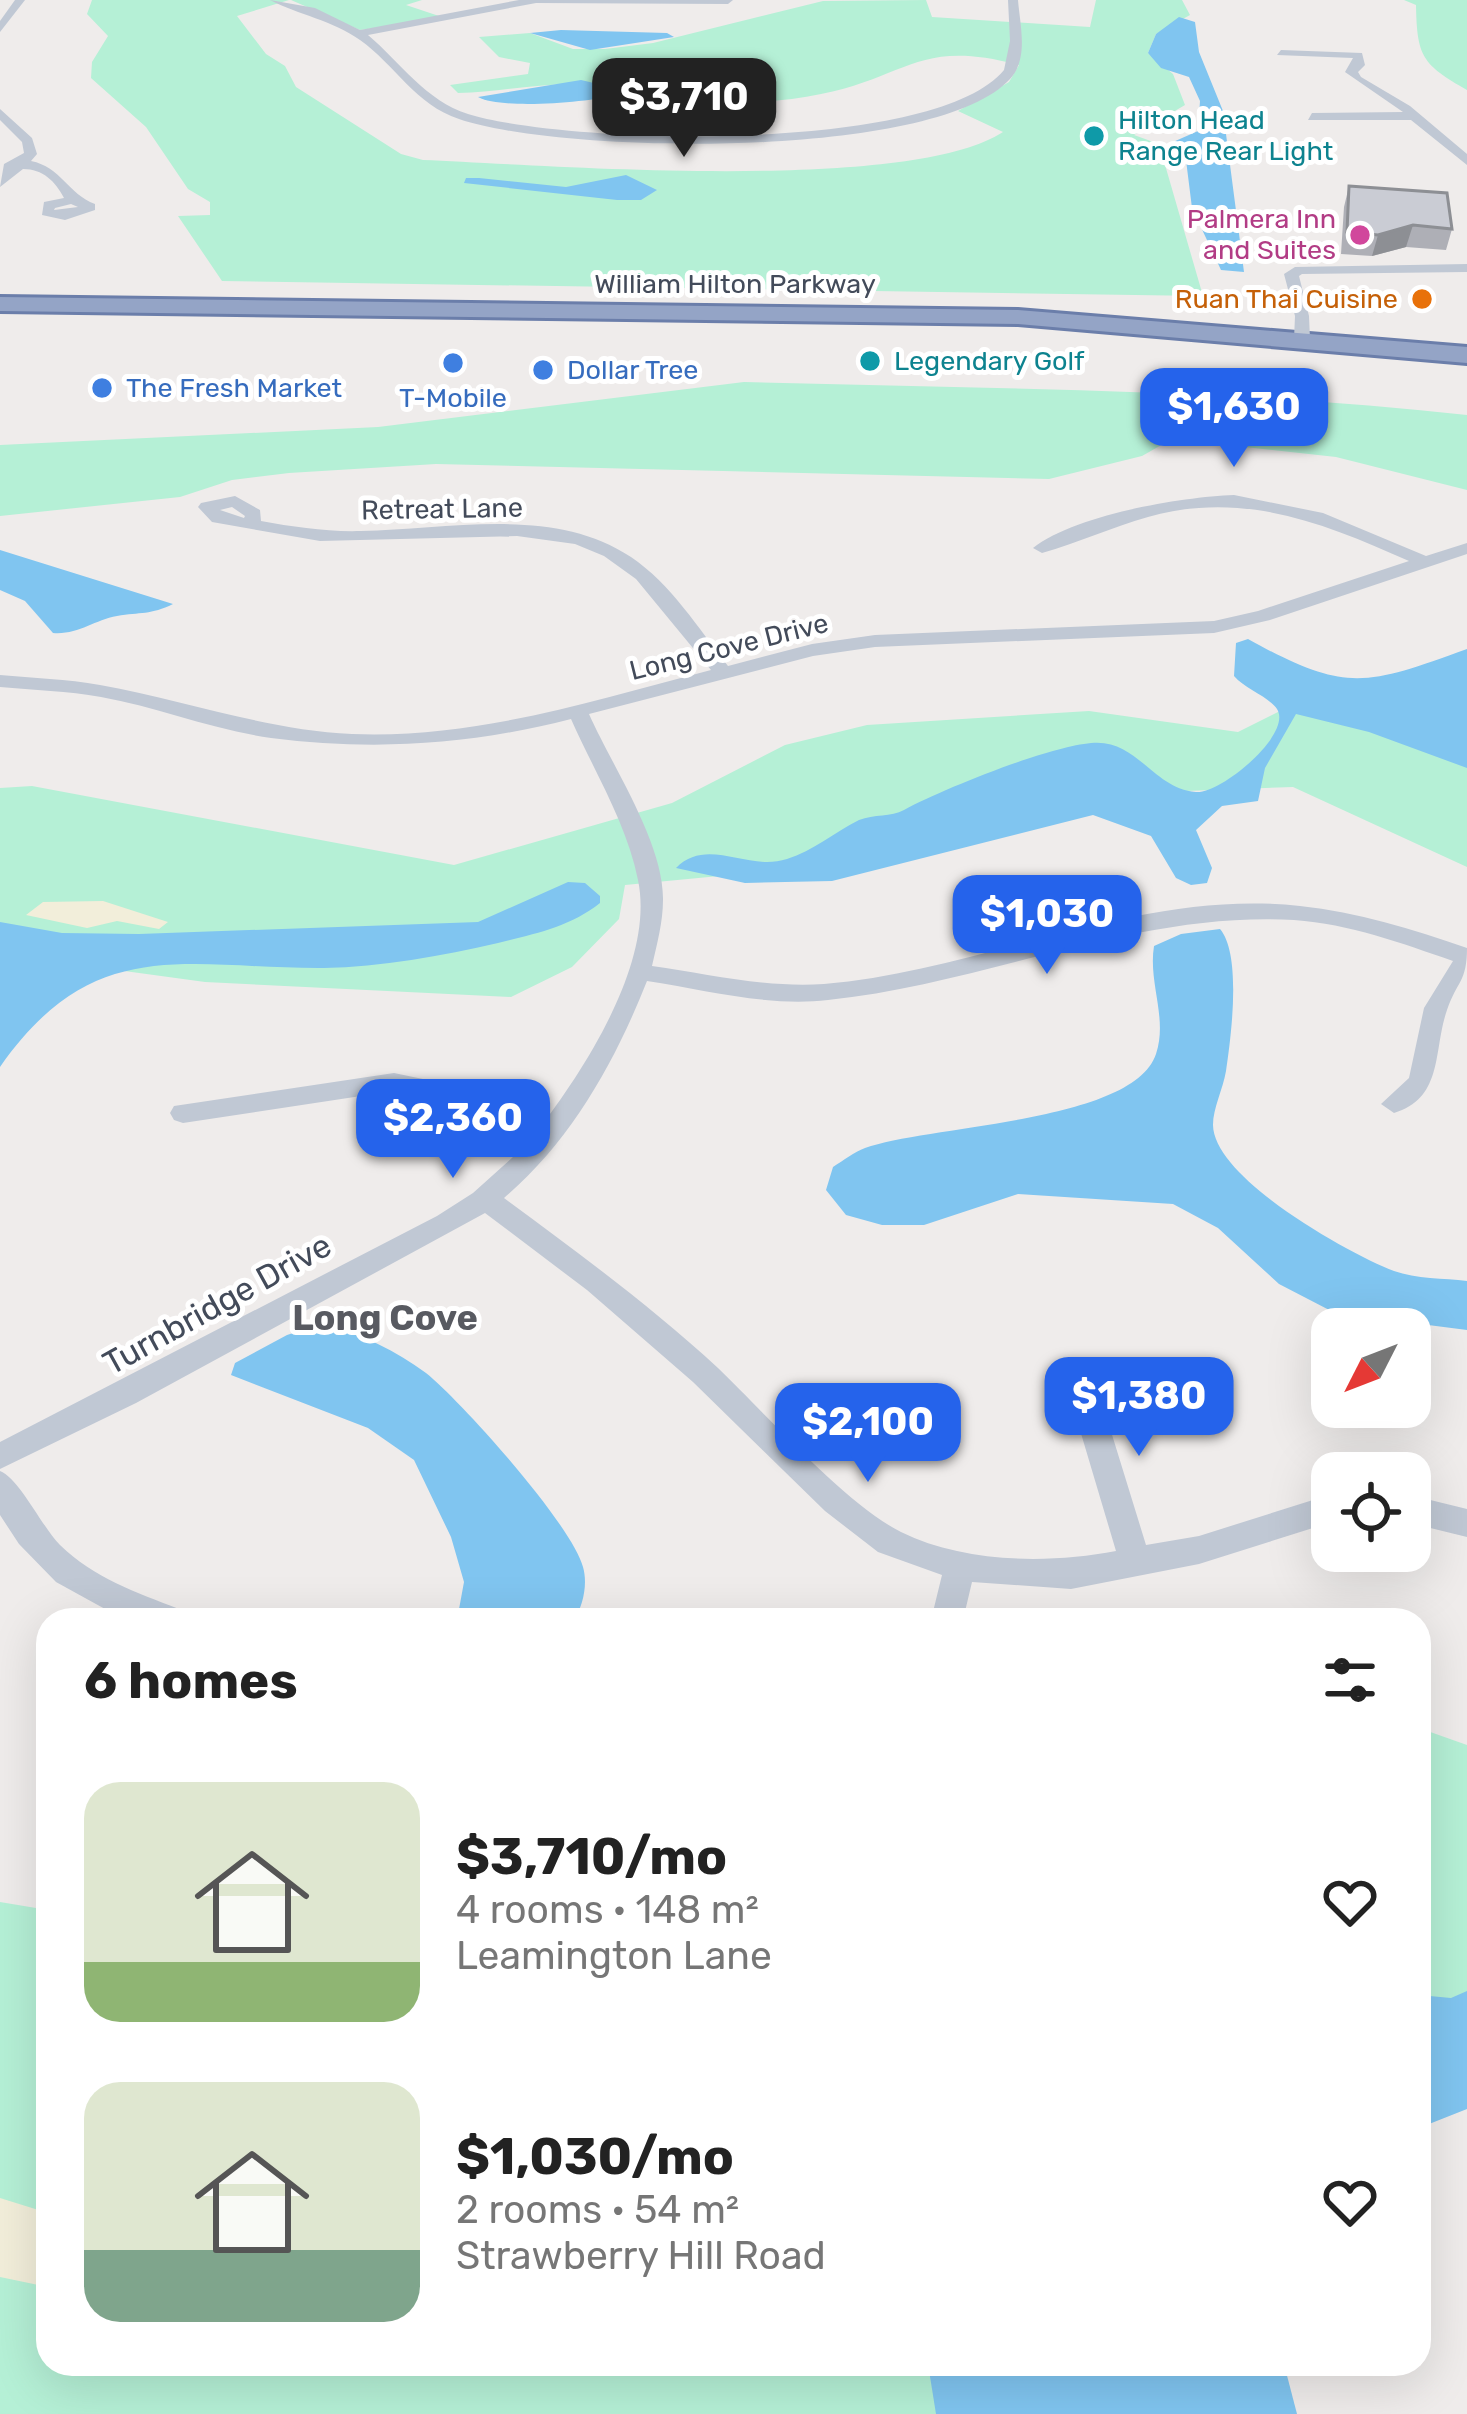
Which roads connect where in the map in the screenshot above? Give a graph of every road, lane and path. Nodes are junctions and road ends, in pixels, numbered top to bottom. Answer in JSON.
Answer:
{"nodes":[{"id":1,"x":20,"y":0,"type":"edge"},
{"id":2,"x":275,"y":0,"type":"edge"},
{"id":3,"x":1013,"y":0,"type":"edge"},
{"id":4,"x":728,"y":1,"type":"edge"},
{"id":5,"x":0,"y":28,"type":"edge"},
{"id":6,"x":357,"y":34,"type":"junction"},
{"id":7,"x":1316,"y":54,"type":"dead end"},
{"id":8,"x":1410,"y":112,"type":"junction"},
{"id":9,"x":2,"y":117,"type":"edge"},
{"id":10,"x":1312,"y":117,"type":"dead end"},
{"id":11,"x":1467,"y":161,"type":"edge"},
{"id":12,"x":22,"y":163,"type":"junction"},
{"id":13,"x":0,"y":173,"type":"edge"},
{"id":14,"x":0,"y":183,"type":"edge"},
{"id":15,"x":72,"y":200,"type":"dead end"},
{"id":16,"x":1467,"y":268,"type":"edge"},
{"id":17,"x":0,"y":288,"type":"edge"},
{"id":18,"x":832,"y":299,"type":"junction"},
{"id":19,"x":0,"y":304,"type":"edge"},
{"id":20,"x":652,"y":313,"type":"junction"},
{"id":21,"x":1302,"y":331,"type":"junction"},
{"id":22,"x":1467,"y":338,"type":"edge"},
{"id":23,"x":1467,"y":355,"type":"edge"},
{"id":24,"x":252,"y":521,"type":"dead end"},
{"id":25,"x":1042,"y":548,"type":"dead end"},
{"id":26,"x":1467,"y":548,"type":"edge"},
{"id":27,"x":1421,"y":560,"type":"junction"},
{"id":28,"x":723,"y":673,"type":"junction"},
{"id":29,"x":0,"y":681,"type":"edge"},
{"id":30,"x":578,"y":712,"type":"junction"},
{"id":31,"x":1467,"y":958,"type":"edge"},
{"id":32,"x":638,"y":972,"type":"junction"},
{"id":33,"x":1394,"y":1104,"type":"dead end"},
{"id":34,"x":183,"y":1113,"type":"dead end"},
{"id":35,"x":538,"y":1144,"type":"junction"},
{"id":36,"x":485,"y":1199,"type":"junction"},
{"id":37,"x":1078,"y":1373,"type":"dead end"},
{"id":38,"x":0,"y":1456,"type":"edge"},
{"id":39,"x":0,"y":1485,"type":"edge"},
{"id":40,"x":1431,"y":1514,"type":"edge"},
{"id":41,"x":1311,"y":1515,"type":"edge"},
{"id":42,"x":1467,"y":1523,"type":"edge"},
{"id":43,"x":1135,"y":1563,"type":"junction"},
{"id":44,"x":960,"y":1567,"type":"junction"},
{"id":45,"x":136,"y":1608,"type":"edge"},
{"id":46,"x":950,"y":1608,"type":"edge"}],
"edges":[{"from":1,"to":5,"type":"street"},
{"from":2,"to":6,"type":"street"},
{"from":3,"to":6,"type":"street"},
{"from":4,"to":6,"type":"street"},
{"from":7,"to":8,"type":"street"},
{"from":8,"to":10,"type":"street"},
{"from":8,"to":11,"type":"street"},
{"from":9,"to":12,"type":"street"},
{"from":12,"to":13,"type":"street"},
{"from":12,"to":14,"type":"street"},
{"from":12,"to":15,"type":"street"},
{"from":16,"to":21,"type":"street"},
{"from":17,"to":18,"type":"highway","name":"William Hilton Parkway"},
{"from":18,"to":20,"type":"highway"},
{"from":18,"to":21,"type":"highway","name":"William Hilton Parkway"},
{"from":19,"to":20,"type":"highway","name":"William Hilton Parkway"},
{"from":20,"to":21,"type":"highway","name":"William Hilton Parkway"},
{"from":21,"to":22,"type":"highway","name":"William Hilton Parkway"},
{"from":21,"to":23,"type":"highway","name":"William Hilton Parkway"},
{"from":24,"to":28,"type":"street","name":"Retreat Lane"},
{"from":25,"to":27,"type":"street"},
{"from":26,"to":27,"type":"street","name":"Long Cove Drive"},
{"from":27,"to":28,"type":"street","name":"Long Cove Drive"},
{"from":28,"to":30,"type":"street","name":"Long Cove Drive"},
{"from":29,"to":30,"type":"street","name":"Long Cove Drive"},
{"from":30,"to":32,"type":"street","name":"Turnbridge Drive"},
{"from":31,"to":32,"type":"street"},
{"from":31,"to":33,"type":"street"},
{"from":32,"to":35,"type":"street","name":"Turnbridge Drive"},
{"from":34,"to":35,"type":"street"},
{"from":35,"to":36,"type":"street","name":"Turnbridge Drive"},
{"from":36,"to":38,"type":"street","name":"Turnbridge Drive"},
{"from":36,"to":44,"type":"street"},
{"from":37,"to":43,"type":"street"},
{"from":39,"to":45,"type":"street"},
{"from":40,"to":42,"type":"street"},
{"from":41,"to":43,"type":"street"},
{"from":43,"to":44,"type":"street"},
{"from":44,"to":46,"type":"street"}]}
